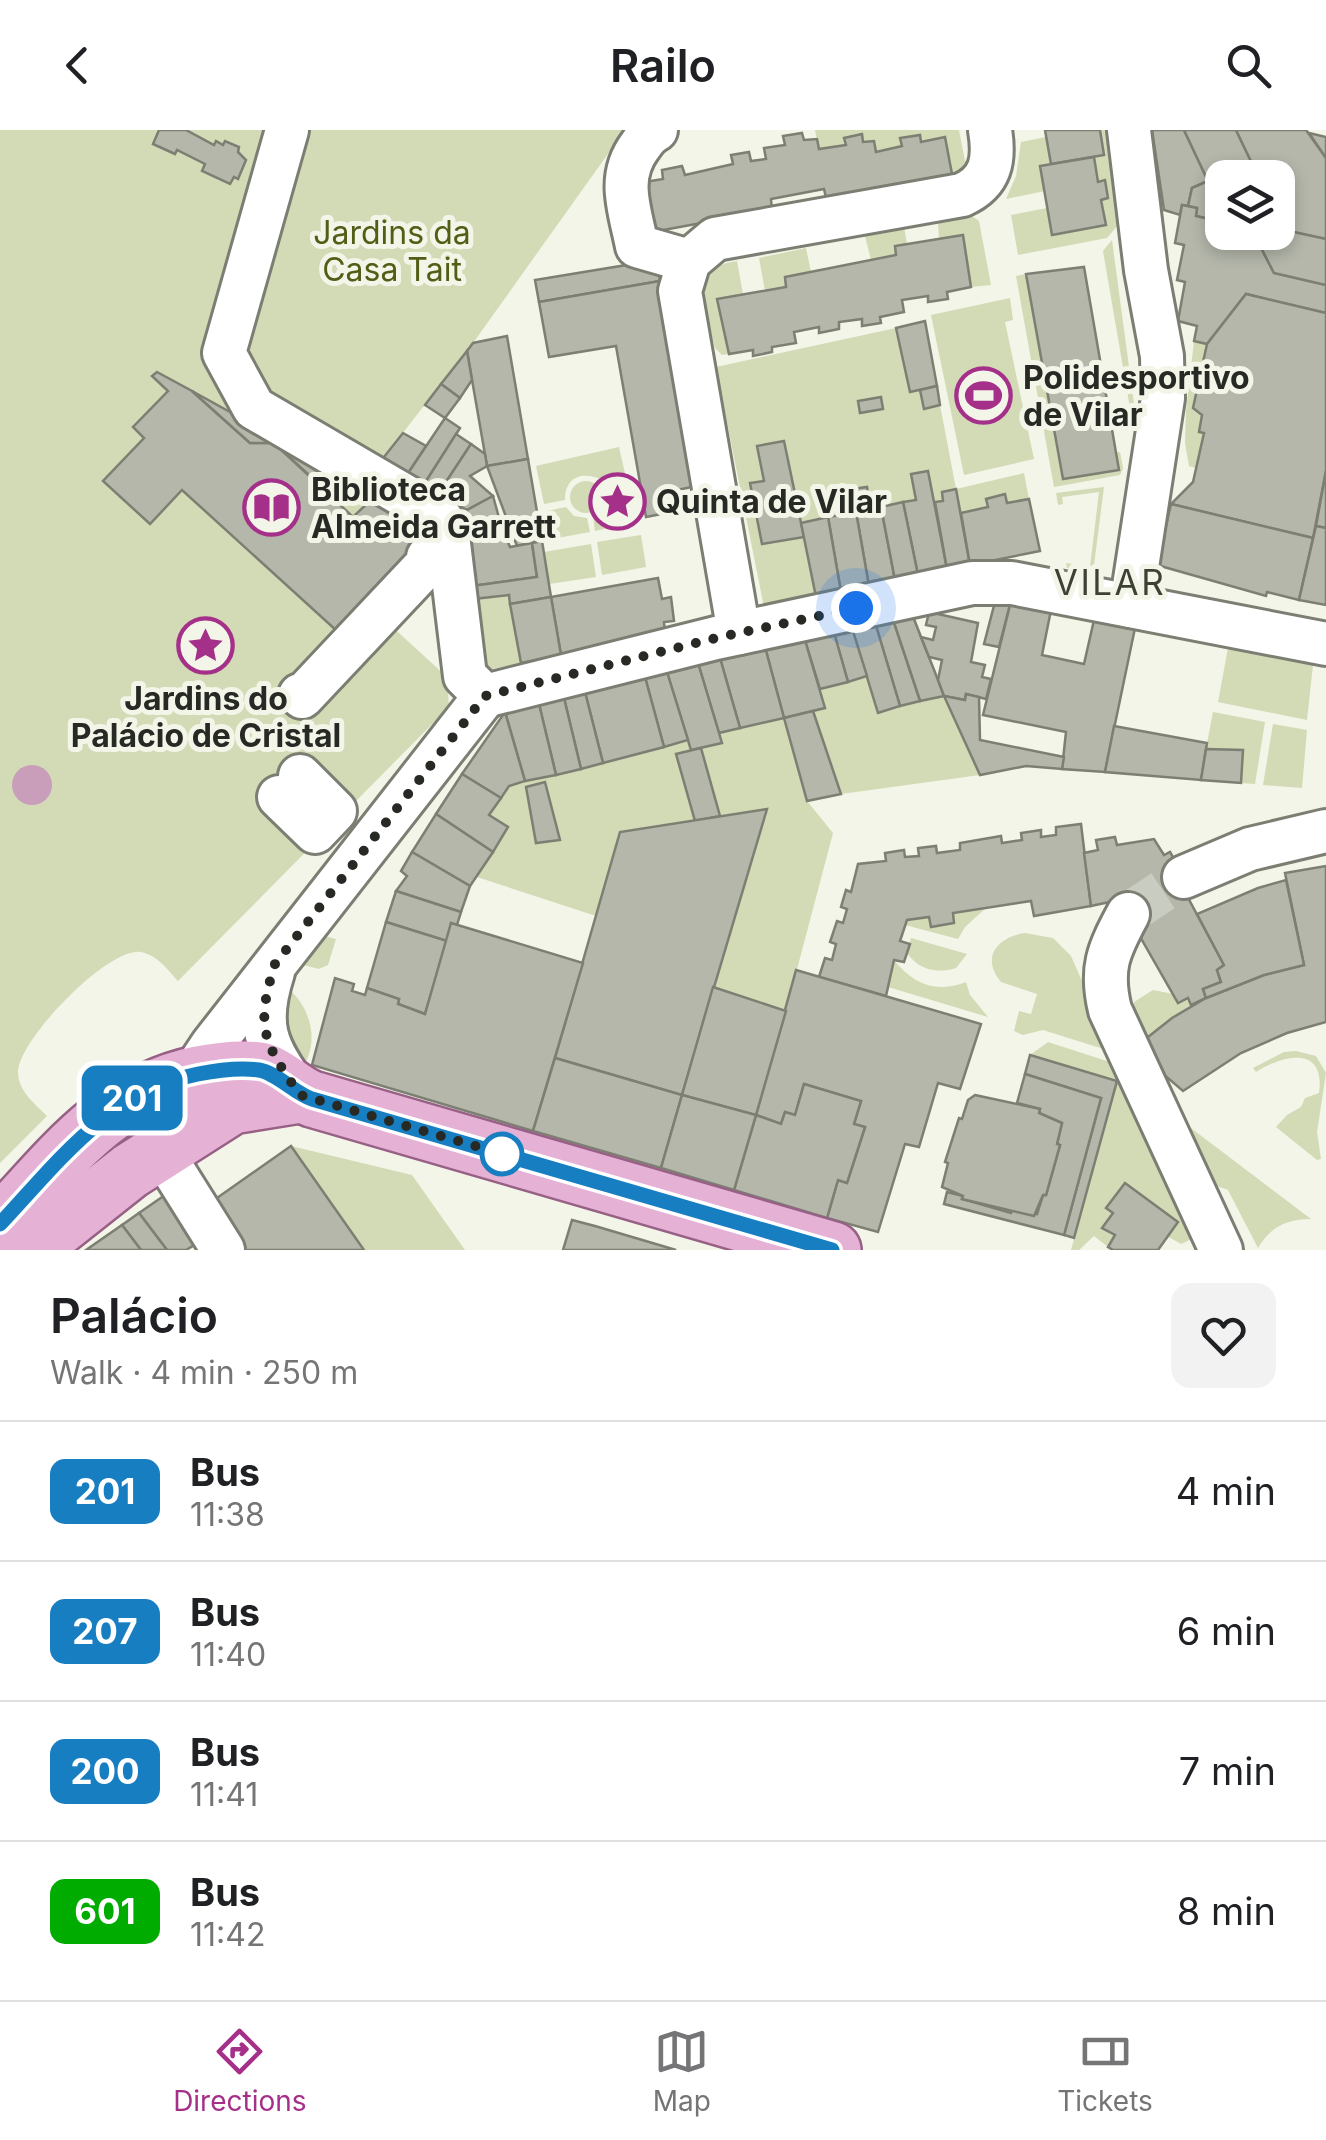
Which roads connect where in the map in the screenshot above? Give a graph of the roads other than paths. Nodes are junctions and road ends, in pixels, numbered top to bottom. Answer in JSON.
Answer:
{"nodes":[{"id":1,"x":287,"y":130,"type":"edge"},
{"id":2,"x":656,"y":130,"type":"edge"},
{"id":3,"x":990,"y":130,"type":"edge"},
{"id":4,"x":1129,"y":130,"type":"edge"},
{"id":5,"x":689,"y":261,"type":"junction"},
{"id":6,"x":428,"y":557,"type":"dead end"},
{"id":7,"x":1131,"y":606,"type":"junction"},
{"id":8,"x":739,"y":633,"type":"junction"},
{"id":9,"x":1326,"y":644,"type":"edge"},
{"id":10,"x":300,"y":695,"type":"dead end"},
{"id":11,"x":485,"y":696,"type":"junction"},
{"id":12,"x":1326,"y":831,"type":"edge"},
{"id":13,"x":1184,"y":876,"type":"tunnel mouth"},
{"id":14,"x":1128,"y":914,"type":"tunnel mouth"},
{"id":15,"x":275,"y":964,"type":"junction"},
{"id":16,"x":192,"y":1076,"type":"junction"},
{"id":17,"x":300,"y":1095,"type":"junction"},
{"id":18,"x":146,"y":1161,"type":"junction"},
{"id":19,"x":0,"y":1224,"type":"edge"},
{"id":20,"x":30,"y":1250,"type":"edge"},
{"id":21,"x":224,"y":1250,"type":"edge"},
{"id":22,"x":832,"y":1250,"type":"edge"},
{"id":23,"x":1221,"y":1250,"type":"edge"}],
"edges":[{"from":1,"to":11,"type":"street"},
{"from":2,"to":5,"type":"street"},
{"from":3,"to":5,"type":"street"},
{"from":4,"to":7,"type":"street"},
{"from":5,"to":8,"type":"street"},
{"from":6,"to":10,"type":"street"},
{"from":7,"to":8,"type":"street"},
{"from":7,"to":9,"type":"street"},
{"from":8,"to":11,"type":"street"},
{"from":11,"to":15,"type":"street"},
{"from":12,"to":13,"type":"street"},
{"from":14,"to":23,"type":"street"},
{"from":15,"to":16,"type":"street"},
{"from":15,"to":17,"type":"street"},
{"from":16,"to":17,"type":"main road"},
{"from":16,"to":18,"type":"main road"},
{"from":16,"to":19,"type":"main road"},
{"from":17,"to":18,"type":"main road"},
{"from":17,"to":22,"type":"main road"},
{"from":18,"to":20,"type":"main road"},
{"from":18,"to":21,"type":"street"}]}
